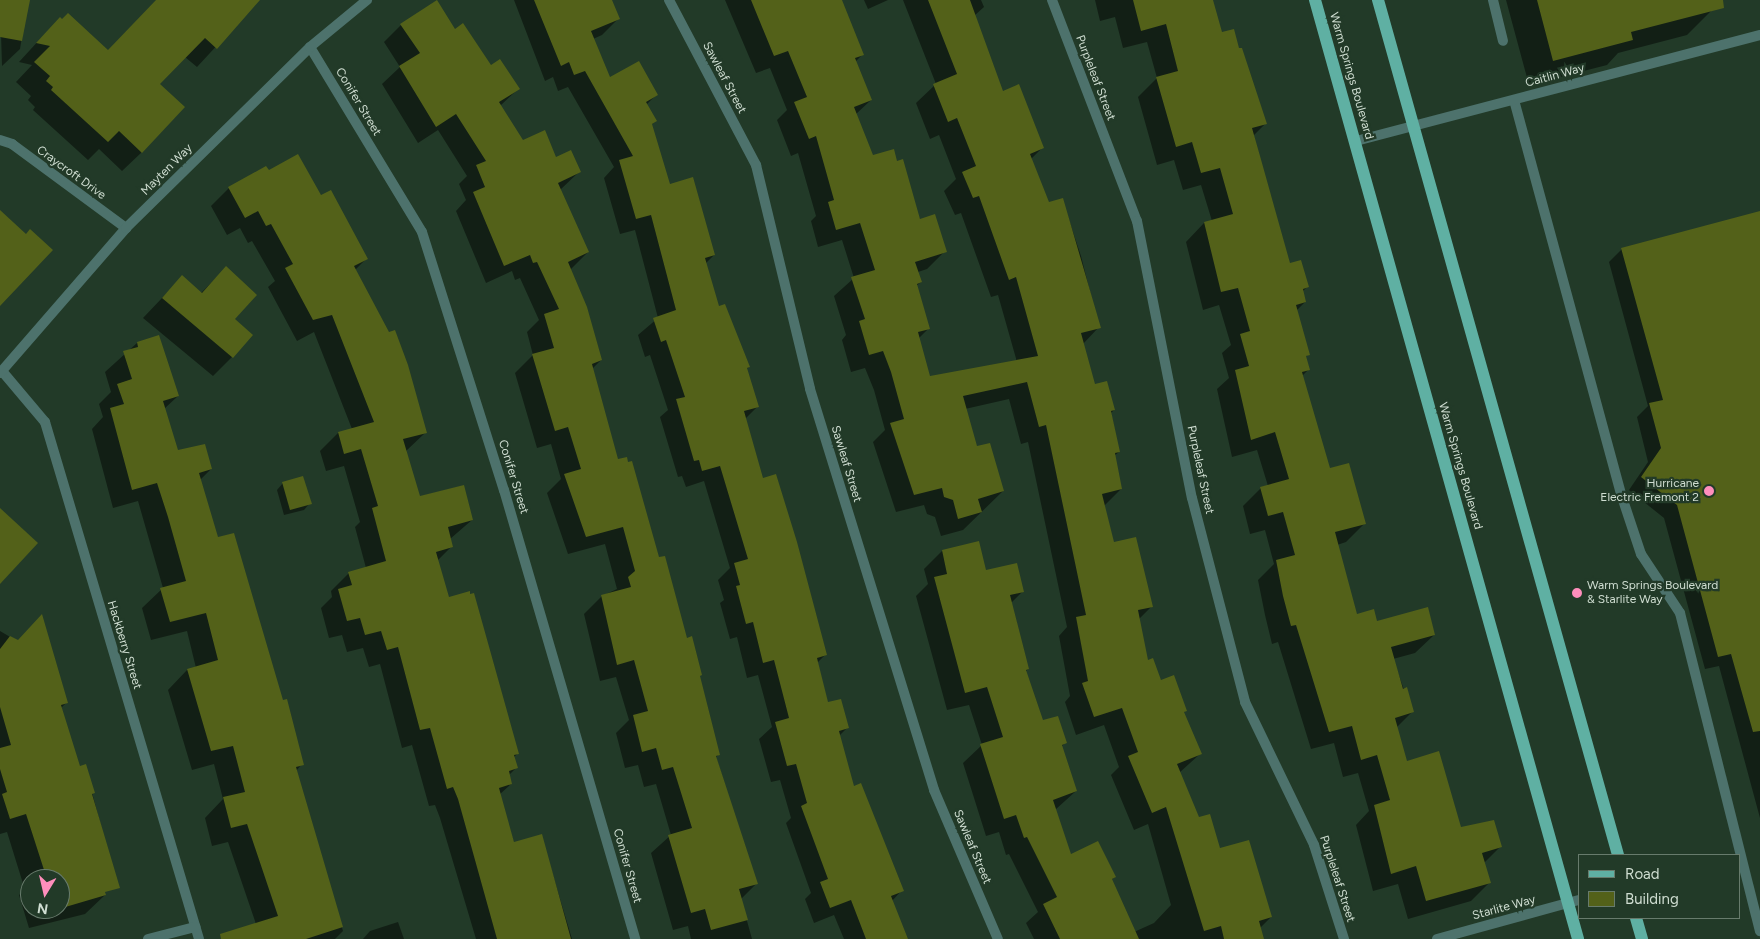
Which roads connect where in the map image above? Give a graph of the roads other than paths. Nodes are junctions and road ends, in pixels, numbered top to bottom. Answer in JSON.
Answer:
{"nodes":[{"id":1,"x":367,"y":0,"type":"edge"},
{"id":2,"x":669,"y":0,"type":"edge"},
{"id":3,"x":1052,"y":0,"type":"edge"},
{"id":4,"x":1315,"y":0,"type":"edge"},
{"id":5,"x":1378,"y":0,"type":"edge"},
{"id":6,"x":1492,"y":0,"type":"edge"},
{"id":7,"x":1760,"y":35,"type":"edge"},
{"id":8,"x":1503,"y":41,"type":"dead end"},
{"id":9,"x":310,"y":47,"type":"junction"},
{"id":10,"x":1514,"y":100,"type":"junction"},
{"id":11,"x":1413,"y":126,"type":"junction"},
{"id":12,"x":0,"y":140,"type":"edge"},
{"id":13,"x":1356,"y":141,"type":"junction"},
{"id":14,"x":126,"y":228,"type":"junction"},
{"id":15,"x":1,"y":372,"type":"edge"},
{"id":16,"x":1618,"y":854,"type":"edge"},
{"id":17,"x":1573,"y":902,"type":"edge"},
{"id":18,"x":1636,"y":919,"type":"edge"},
{"id":19,"x":195,"y":927,"type":"junction"},
{"id":20,"x":1760,"y":931,"type":"edge"},
{"id":21,"x":148,"y":939,"type":"edge"},
{"id":22,"x":199,"y":939,"type":"edge"},
{"id":23,"x":635,"y":939,"type":"edge"},
{"id":24,"x":998,"y":939,"type":"edge"},
{"id":25,"x":1344,"y":939,"type":"edge"},
{"id":26,"x":1437,"y":939,"type":"edge"},
{"id":27,"x":1578,"y":939,"type":"edge"},
{"id":28,"x":1642,"y":939,"type":"edge"}],
"edges":[{"from":1,"to":9,"type":"street","name":"Mayten Way"},
{"from":2,"to":24,"type":"street","name":"Sawleaf Street"},
{"from":3,"to":25,"type":"street","name":"Purpleleaf Street"},
{"from":4,"to":13,"type":"main road","name":"Warm Springs Boulevard"},
{"from":5,"to":11,"type":"main road"},
{"from":6,"to":8,"type":"street"},
{"from":7,"to":10,"type":"street","name":"Caitlin Way"},
{"from":9,"to":14,"type":"street","name":"Mayten Way"},
{"from":9,"to":23,"type":"street","name":"Conifer Street"},
{"from":10,"to":11,"type":"street","name":"Caitlin Way"},
{"from":10,"to":20,"type":"street"},
{"from":11,"to":13,"type":"street","name":"Caitlin Way"},
{"from":11,"to":16,"type":"main road"},
{"from":12,"to":14,"type":"street","name":"Craycroft Drive"},
{"from":13,"to":17,"type":"main road","name":"Warm Springs Boulevard"},
{"from":14,"to":15,"type":"street","name":"Mayten Way"},
{"from":15,"to":19,"type":"street","name":"Hackberry Street"},
{"from":17,"to":26,"type":"street","name":"Starlite Way"},
{"from":17,"to":27,"type":"main road","name":"Warm Springs Boulevard"},
{"from":18,"to":28,"type":"main road"},
{"from":19,"to":21,"type":"street"},
{"from":19,"to":22,"type":"street","name":"Hackberry Street"}]}
